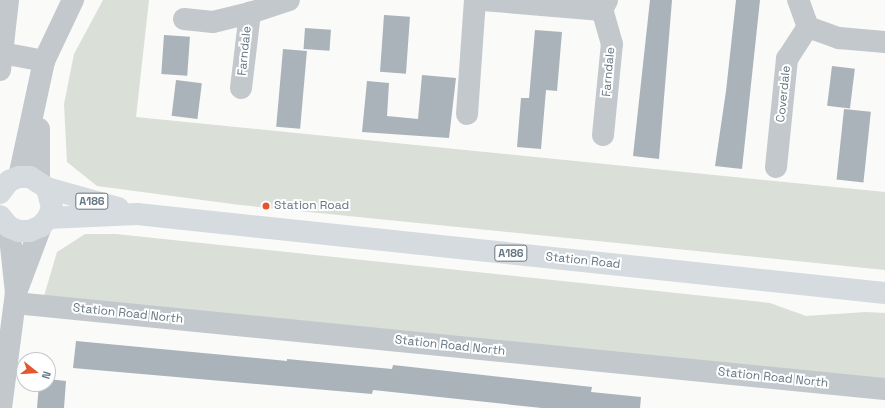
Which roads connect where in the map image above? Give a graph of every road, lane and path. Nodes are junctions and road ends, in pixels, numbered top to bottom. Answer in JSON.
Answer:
{"nodes":[{"id":1,"x":8,"y":0,"type":"edge"},
{"id":2,"x":73,"y":0,"type":"edge"},
{"id":3,"x":288,"y":0,"type":"edge"},
{"id":4,"x":475,"y":0,"type":"edge"},
{"id":5,"x":483,"y":0,"type":"edge"},
{"id":6,"x":798,"y":0,"type":"edge"},
{"id":7,"x":605,"y":5,"type":"edge"},
{"id":8,"x":250,"y":13,"type":"junction"},
{"id":9,"x":184,"y":19,"type":"dead end"},
{"id":10,"x":808,"y":27,"type":"junction"},
{"id":11,"x":885,"y":42,"type":"edge"},
{"id":12,"x":1,"y":61,"type":"edge"},
{"id":13,"x":44,"y":61,"type":"junction"},
{"id":14,"x":241,"y":88,"type":"dead end"},
{"id":15,"x":467,"y":114,"type":"dead end"},
{"id":16,"x":603,"y":135,"type":"dead end"},
{"id":17,"x":776,"y":167,"type":"dead end"},
{"id":18,"x":19,"y":184,"type":"edge"},
{"id":19,"x":137,"y":214,"type":"junction"},
{"id":20,"x":2,"y":220,"type":"edge"},
{"id":21,"x":44,"y":222,"type":"junction"},
{"id":22,"x":885,"y":293,"type":"edge"},
{"id":23,"x":16,"y":298,"type":"junction"},
{"id":24,"x":885,"y":389,"type":"edge"},
{"id":25,"x":1,"y":408,"type":"edge"}],
"edges":[{"from":1,"to":12,"type":"street"},
{"from":2,"to":13,"type":"street"},
{"from":3,"to":8,"type":"street","name":"Farndale"},
{"from":4,"to":15,"type":"street"},
{"from":5,"to":7,"type":"street","name":"Farndale"},
{"from":6,"to":10,"type":"street"},
{"from":7,"to":16,"type":"street","name":"Farndale"},
{"from":8,"to":9,"type":"street","name":"Farndale"},
{"from":8,"to":14,"type":"street","name":"Farndale"},
{"from":10,"to":11,"type":"street"},
{"from":10,"to":17,"type":"street","name":"Coverdale"},
{"from":12,"to":13,"type":"street"},
{"from":13,"to":18,"type":"street"},
{"from":18,"to":19,"type":"main road","name":"Station Road","number":"A186"},
{"from":18,"to":21,"type":"main road"},
{"from":19,"to":21,"type":"main road","name":"Station Road","number":"A186"},
{"from":19,"to":22,"type":"main road","name":"Station Road","number":"A186"},
{"from":20,"to":21,"type":"main road","name":"Station Road"},
{"from":20,"to":23,"type":"street"},
{"from":21,"to":23,"type":"street"},
{"from":23,"to":24,"type":"street","name":"Station Road North"},
{"from":23,"to":25,"type":"street"}]}
